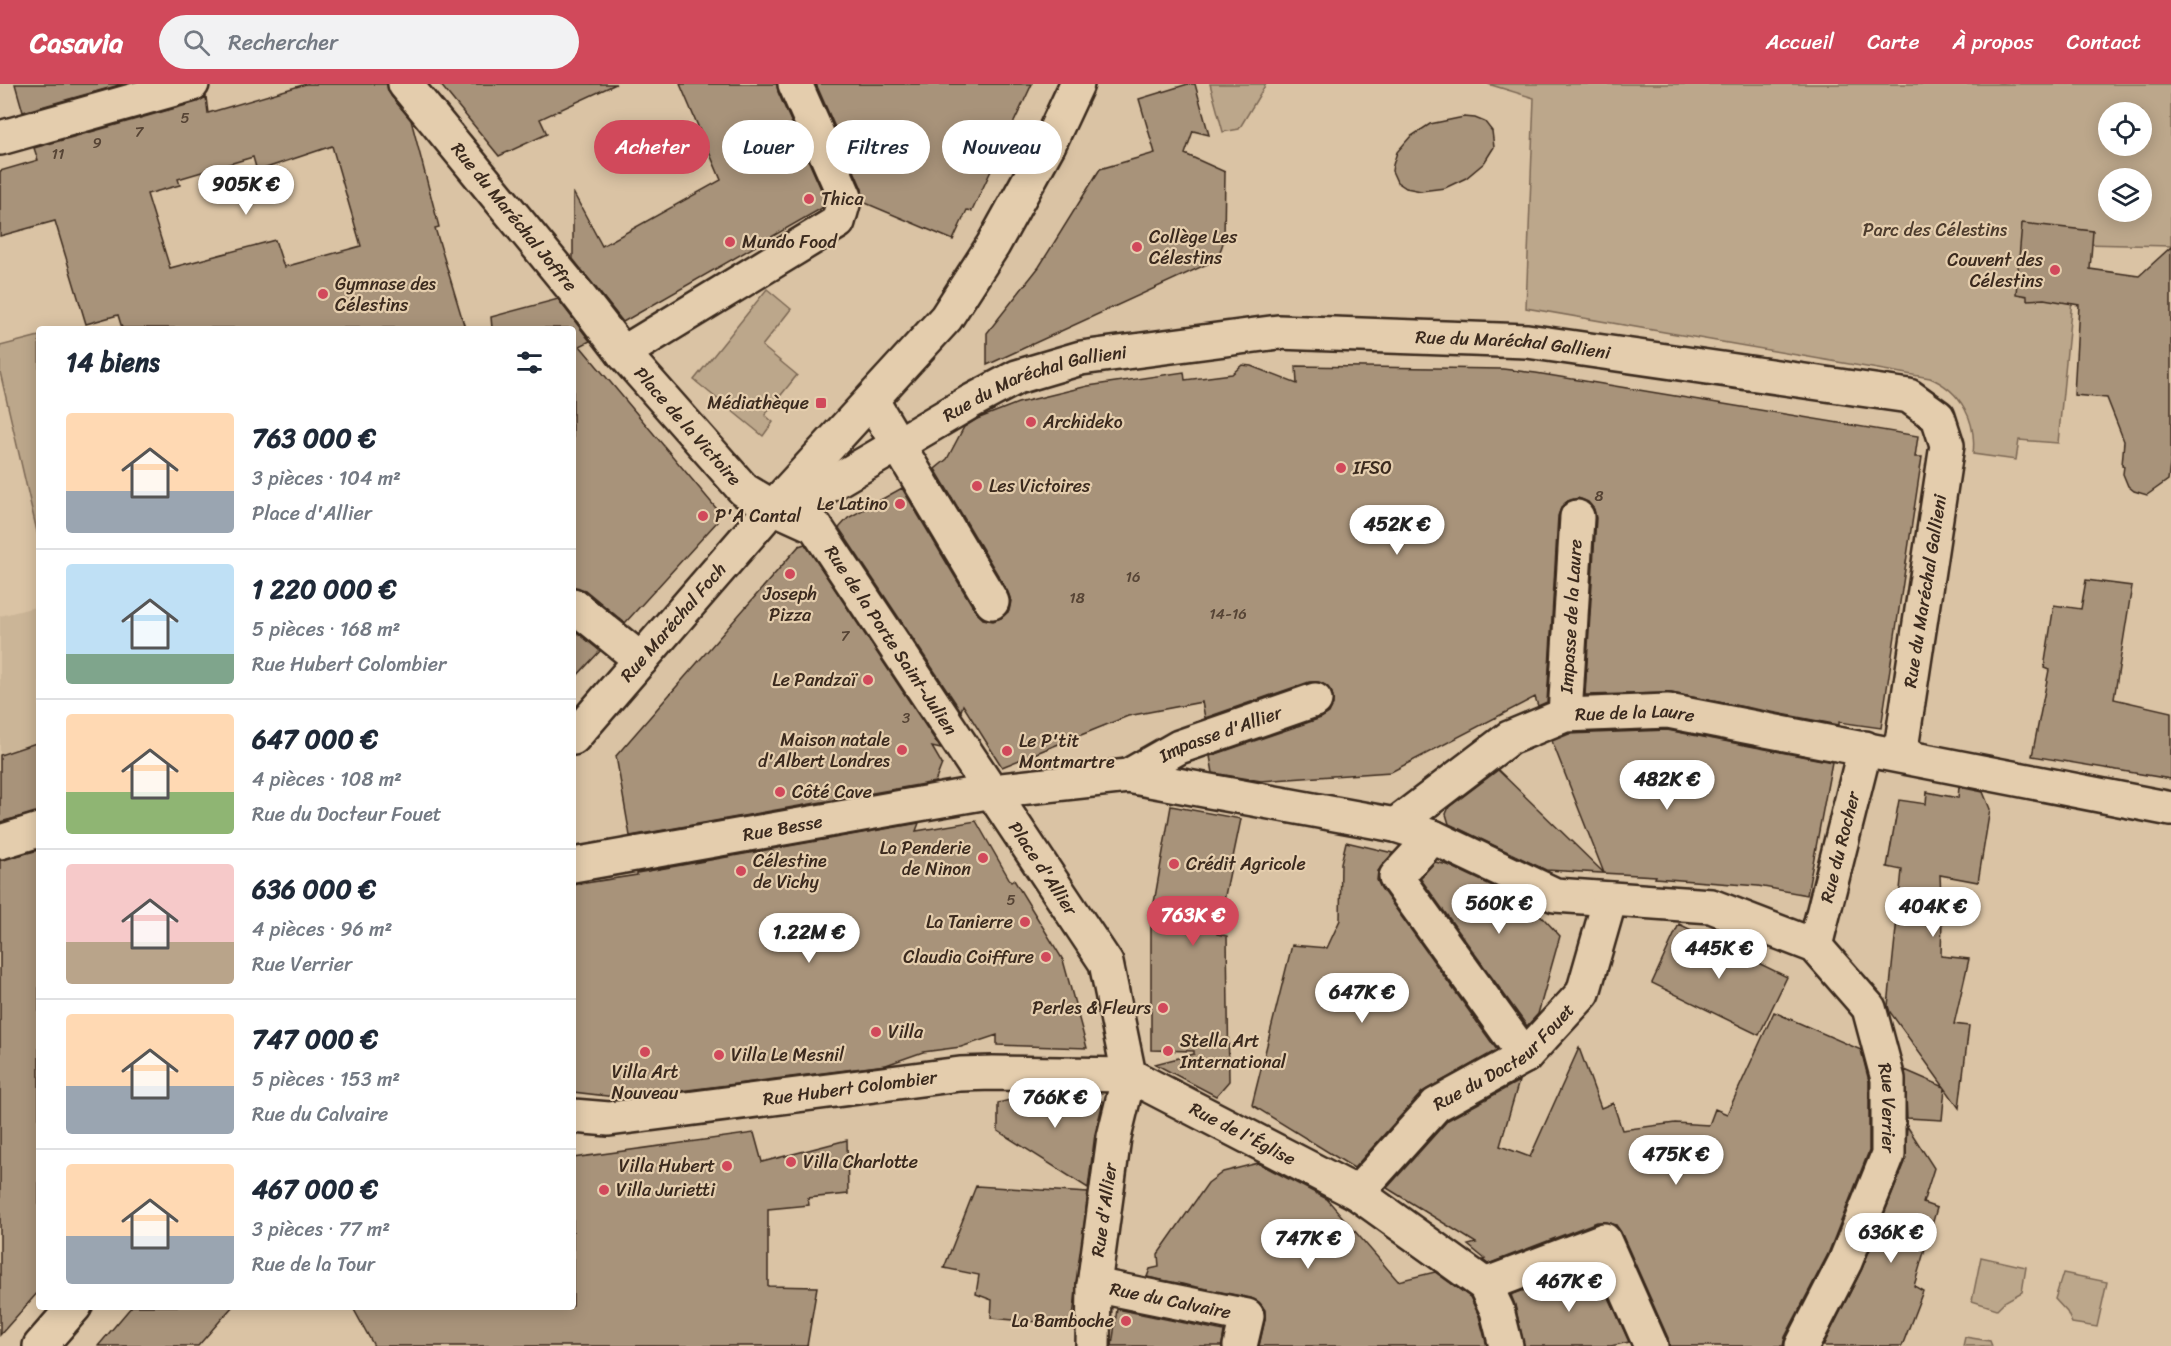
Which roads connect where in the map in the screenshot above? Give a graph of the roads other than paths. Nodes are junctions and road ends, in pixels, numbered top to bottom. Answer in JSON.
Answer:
{"nodes":[{"id":1,"x":192,"y":84,"type":"edge"},
{"id":2,"x":405,"y":84,"type":"edge"},
{"id":3,"x":795,"y":84,"type":"edge"},
{"id":4,"x":1077,"y":84,"type":"edge"},
{"id":5,"x":0,"y":138,"type":"edge"},
{"id":6,"x":623,"y":353,"type":"junction"},
{"id":7,"x":872,"y":401,"type":"junction"},
{"id":8,"x":898,"y":444,"type":"junction"},
{"id":9,"x":773,"y":507,"type":"junction"},
{"id":10,"x":1577,"y":517,"type":"dead end"},
{"id":11,"x":992,"y":602,"type":"dead end"},
{"id":12,"x":576,"y":607,"type":"edge"},
{"id":13,"x":641,"y":660,"type":"junction"},
{"id":14,"x":1315,"y":700,"type":"dead end"},
{"id":15,"x":1565,"y":715,"type":"junction"},
{"id":16,"x":576,"y":735,"type":"edge"},
{"id":17,"x":1865,"y":748,"type":"junction"},
{"id":18,"x":1900,"y":755,"type":"junction"},
{"id":19,"x":1128,"y":776,"type":"junction"},
{"id":20,"x":993,"y":791,"type":"junction"},
{"id":21,"x":2171,"y":809,"type":"edge"},
{"id":22,"x":1395,"y":825,"type":"junction"},
{"id":23,"x":36,"y":831,"type":"edge"},
{"id":24,"x":1433,"y":837,"type":"junction"},
{"id":25,"x":0,"y":842,"type":"edge"},
{"id":26,"x":576,"y":863,"type":"edge"},
{"id":27,"x":1610,"y":899,"type":"junction"},
{"id":28,"x":1815,"y":946,"type":"junction"},
{"id":29,"x":1525,"y":1056,"type":"junction"},
{"id":30,"x":1129,"y":1075,"type":"junction"},
{"id":31,"x":576,"y":1116,"type":"edge"},
{"id":32,"x":1357,"y":1193,"type":"junction"},
{"id":33,"x":1485,"y":1285,"type":"junction"},
{"id":34,"x":1094,"y":1286,"type":"junction"},
{"id":35,"x":72,"y":1310,"type":"edge"},
{"id":36,"x":1243,"y":1331,"type":"edge"},
{"id":37,"x":40,"y":1346,"type":"edge"},
{"id":38,"x":1093,"y":1346,"type":"edge"},
{"id":39,"x":1506,"y":1346,"type":"edge"},
{"id":40,"x":1651,"y":1346,"type":"edge"},
{"id":41,"x":1802,"y":1346,"type":"edge"}],
"edges":[{"from":1,"to":5,"type":"street"},
{"from":2,"to":6,"type":"street","name":"Rue du Maréchal Joffre"},
{"from":3,"to":6,"type":"street","name":"Place de la Victoire"},
{"from":4,"to":7,"type":"street"},
{"from":6,"to":9,"type":"street","name":"Place de la Victoire"},
{"from":7,"to":8,"type":"street"},
{"from":7,"to":9,"type":"street"},
{"from":8,"to":9,"type":"street","name":"Rue du Maréchal Gallieni"},
{"from":8,"to":11,"type":"street"},
{"from":8,"to":18,"type":"street","name":"Rue du Maréchal Gallieni"},
{"from":9,"to":13,"type":"street","name":"Rue Maréchal Foch"},
{"from":9,"to":20,"type":"street","name":"Rue de la Porte Saint-Julien"},
{"from":10,"to":15,"type":"street","name":"Impasse de la Laure"},
{"from":12,"to":13,"type":"street"},
{"from":13,"to":16,"type":"street","name":"Rue Maréchal Foch"},
{"from":14,"to":19,"type":"street","name":"Impasse d'Allier"},
{"from":15,"to":17,"type":"street","name":"Rue de la Laure"},
{"from":15,"to":22,"type":"street","name":"Rue de la Laure"},
{"from":17,"to":18,"type":"street","name":"Rue de la Laure"},
{"from":17,"to":28,"type":"street","name":"Rue du Rocher"},
{"from":18,"to":21,"type":"street","name":"Rue de la Laure"},
{"from":19,"to":20,"type":"street"},
{"from":19,"to":22,"type":"street"},
{"from":20,"to":26,"type":"street","name":"Rue Besse"},
{"from":20,"to":30,"type":"street","name":"Place d'Allier"},
{"from":22,"to":24,"type":"street"},
{"from":23,"to":25,"type":"street"},
{"from":24,"to":27,"type":"street"},
{"from":24,"to":29,"type":"street"},
{"from":27,"to":28,"type":"street"},
{"from":27,"to":29,"type":"street","name":"Rue du Docteur Fouet"},
{"from":28,"to":41,"type":"street","name":"Rue Verrier"},
{"from":29,"to":32,"type":"street","name":"Rue du Docteur Fouet"},
{"from":30,"to":31,"type":"street","name":"Rue Hubert Colombier"},
{"from":30,"to":32,"type":"street","name":"Rue de l'Église"},
{"from":30,"to":34,"type":"street","name":"Rue d'Allier"},
{"from":32,"to":33,"type":"street","name":"Rue de l'Église"},
{"from":33,"to":39,"type":"street"},
{"from":33,"to":40,"type":"street"},
{"from":34,"to":36,"type":"street","name":"Rue du Calvaire"},
{"from":34,"to":38,"type":"street","name":"Rue d'Allier"},
{"from":35,"to":37,"type":"street"}]}
